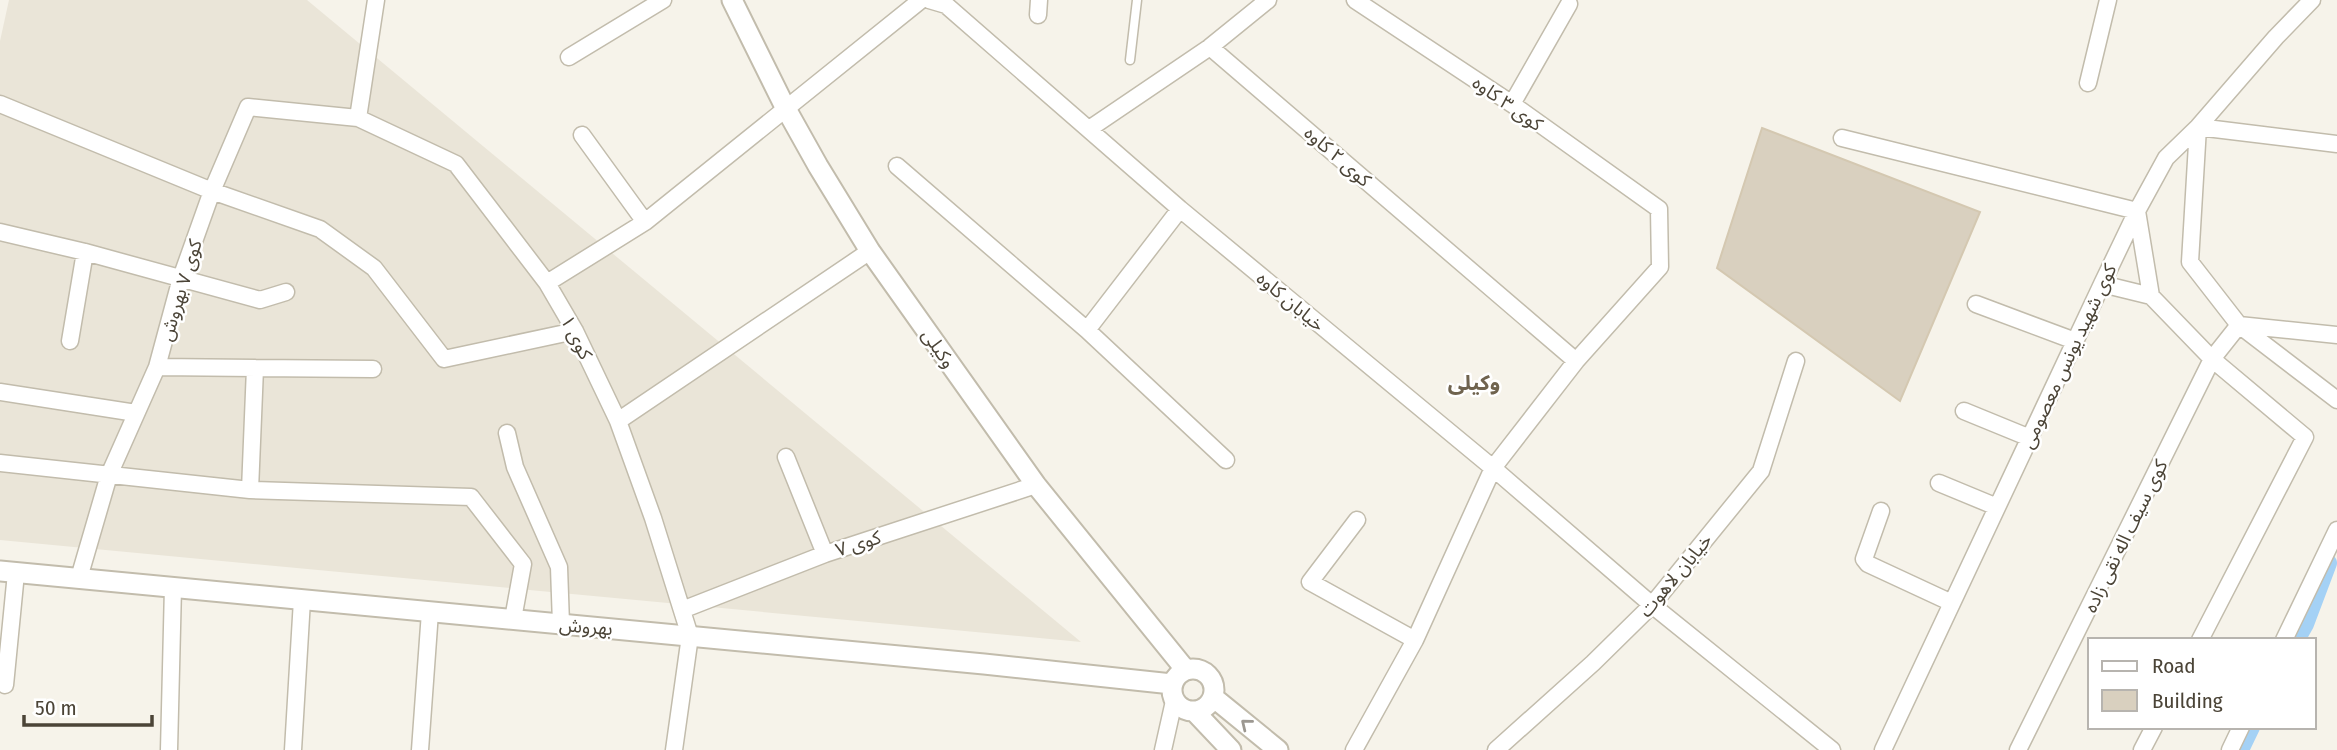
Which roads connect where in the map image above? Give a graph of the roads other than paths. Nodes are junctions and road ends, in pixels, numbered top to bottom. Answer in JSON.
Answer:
{"nodes":[{"id":1,"x":376,"y":0,"type":"edge"},
{"id":2,"x":663,"y":0,"type":"edge"},
{"id":3,"x":732,"y":0,"type":"edge"},
{"id":4,"x":920,"y":0,"type":"edge"},
{"id":5,"x":929,"y":0,"type":"edge"},
{"id":6,"x":1137,"y":0,"type":"edge"},
{"id":7,"x":1268,"y":0,"type":"edge"},
{"id":8,"x":1355,"y":0,"type":"edge"},
{"id":9,"x":2108,"y":0,"type":"edge"},
{"id":10,"x":2312,"y":0,"type":"edge"},
{"id":11,"x":1569,"y":4,"type":"dead end"},
{"id":12,"x":1210,"y":47,"type":"junction"},
{"id":13,"x":569,"y":57,"type":"dead end"},
{"id":14,"x":1130,"y":60,"type":"dead end"},
{"id":15,"x":2088,"y":83,"type":"dead end"},
{"id":16,"x":0,"y":104,"type":"edge"},
{"id":17,"x":1512,"y":104,"type":"junction"},
{"id":18,"x":785,"y":107,"type":"junction"},
{"id":19,"x":358,"y":118,"type":"junction"},
{"id":20,"x":2197,"y":127,"type":"junction"},
{"id":21,"x":1089,"y":129,"type":"junction"},
{"id":22,"x":582,"y":135,"type":"dead end"},
{"id":23,"x":1842,"y":138,"type":"dead end"},
{"id":24,"x":2337,"y":144,"type":"edge"},
{"id":25,"x":897,"y":166,"type":"dead end"},
{"id":26,"x":212,"y":191,"type":"junction"},
{"id":27,"x":1180,"y":209,"type":"junction"},
{"id":28,"x":2137,"y":211,"type":"junction"},
{"id":29,"x":645,"y":222,"type":"junction"},
{"id":30,"x":0,"y":232,"type":"edge"},
{"id":31,"x":870,"y":251,"type":"junction"},
{"id":32,"x":85,"y":252,"type":"junction"},
{"id":33,"x":181,"y":278,"type":"junction"},
{"id":34,"x":547,"y":283,"type":"junction"},
{"id":35,"x":2102,"y":284,"type":"junction"},
{"id":36,"x":286,"y":292,"type":"dead end"},
{"id":37,"x":2151,"y":296,"type":"junction"},
{"id":38,"x":1976,"y":304,"type":"dead end"},
{"id":39,"x":2239,"y":325,"type":"junction"},
{"id":40,"x":1087,"y":330,"type":"junction"},
{"id":41,"x":575,"y":331,"type":"junction"},
{"id":42,"x":2337,"y":335,"type":"edge"},
{"id":43,"x":70,"y":341,"type":"dead end"},
{"id":44,"x":2075,"y":341,"type":"junction"},
{"id":45,"x":2213,"y":359,"type":"junction"},
{"id":46,"x":1576,"y":361,"type":"junction"},
{"id":47,"x":1796,"y":361,"type":"dead end"},
{"id":48,"x":156,"y":367,"type":"junction"},
{"id":49,"x":255,"y":368,"type":"junction"},
{"id":50,"x":373,"y":369,"type":"dead end"},
{"id":51,"x":0,"y":392,"type":"edge"},
{"id":52,"x":2337,"y":400,"type":"edge"},
{"id":53,"x":1964,"y":411,"type":"dead end"},
{"id":54,"x":136,"y":413,"type":"junction"},
{"id":55,"x":618,"y":421,"type":"junction"},
{"id":56,"x":507,"y":433,"type":"dead end"},
{"id":57,"x":2030,"y":438,"type":"junction"},
{"id":58,"x":786,"y":457,"type":"dead end"},
{"id":59,"x":1226,"y":460,"type":"dead end"},
{"id":60,"x":0,"y":463,"type":"edge"},
{"id":61,"x":1493,"y":468,"type":"junction"},
{"id":62,"x":109,"y":475,"type":"junction"},
{"id":63,"x":1939,"y":484,"type":"dead end"},
{"id":64,"x":1036,"y":485,"type":"junction"},
{"id":65,"x":250,"y":490,"type":"junction"},
{"id":66,"x":1997,"y":507,"type":"junction"},
{"id":67,"x":1881,"y":511,"type":"dead end"},
{"id":68,"x":1357,"y":520,"type":"dead end"},
{"id":69,"x":2337,"y":530,"type":"edge"},
{"id":70,"x":825,"y":554,"type":"junction"},
{"id":71,"x":8,"y":572,"type":"edge"},
{"id":72,"x":79,"y":579,"type":"junction"},
{"id":73,"x":173,"y":587,"type":"junction"},
{"id":74,"x":302,"y":600,"type":"junction"},
{"id":75,"x":1952,"y":603,"type":"junction"},
{"id":76,"x":1652,"y":605,"type":"junction"},
{"id":77,"x":682,"y":610,"type":"junction"},
{"id":78,"x":430,"y":612,"type":"junction"},
{"id":79,"x":513,"y":620,"type":"junction"},
{"id":80,"x":561,"y":624,"type":"junction"},
{"id":81,"x":690,"y":636,"type":"junction"},
{"id":82,"x":2201,"y":638,"type":"edge"},
{"id":83,"x":2285,"y":638,"type":"edge"},
{"id":84,"x":1415,"y":640,"type":"junction"},
{"id":85,"x":5,"y":685,"type":"dead end"},
{"id":86,"x":1177,"y":685,"type":"junction"},
{"id":87,"x":1213,"y":697,"type":"junction"},
{"id":88,"x":1195,"y":712,"type":"junction"},
{"id":89,"x":2153,"y":729,"type":"edge"},
{"id":90,"x":2240,"y":729,"type":"edge"},
{"id":91,"x":169,"y":750,"type":"edge"},
{"id":92,"x":293,"y":750,"type":"edge"},
{"id":93,"x":420,"y":750,"type":"edge"},
{"id":94,"x":674,"y":750,"type":"edge"},
{"id":95,"x":1163,"y":750,"type":"edge"},
{"id":96,"x":1231,"y":750,"type":"edge"},
{"id":97,"x":1278,"y":750,"type":"edge"},
{"id":98,"x":1354,"y":750,"type":"edge"},
{"id":99,"x":1496,"y":750,"type":"edge"},
{"id":100,"x":1832,"y":750,"type":"edge"},
{"id":101,"x":1883,"y":750,"type":"edge"},
{"id":102,"x":2018,"y":750,"type":"edge"},
{"id":103,"x":2142,"y":750,"type":"edge"},
{"id":104,"x":2230,"y":750,"type":"edge"}],
"edges":[{"from":1,"to":19,"type":"street"},
{"from":2,"to":13,"type":"street"},
{"from":3,"to":18,"type":"street","name":"وکیلی"},
{"from":4,"to":18,"type":"street"},
{"from":5,"to":21,"type":"street","name":"خیابان کاوه"},
{"from":6,"to":14,"type":"lane"},
{"from":7,"to":12,"type":"street"},
{"from":8,"to":17,"type":"street","name":"کوی ۳ کاوه"},
{"from":9,"to":15,"type":"street"},
{"from":10,"to":20,"type":"street","name":"کوی شهید یونس معصومی"},
{"from":11,"to":17,"type":"street"},
{"from":12,"to":21,"type":"street"},
{"from":12,"to":46,"type":"street","name":"کوی ۲ کاوه"},
{"from":16,"to":26,"type":"street"},
{"from":17,"to":46,"type":"street","name":"کوی ۳ کاوه"},
{"from":18,"to":29,"type":"street"},
{"from":18,"to":31,"type":"street","name":"وکیلی"},
{"from":19,"to":26,"type":"street","name":"کوی ۷ بهروش"},
{"from":19,"to":34,"type":"street","name":"کوی ۱"},
{"from":20,"to":24,"type":"street"},
{"from":20,"to":28,"type":"street","name":"کوی شهید یونس معصومی"},
{"from":20,"to":39,"type":"street"},
{"from":21,"to":27,"type":"street","name":"خیابان کاوه"},
{"from":22,"to":29,"type":"street"},
{"from":23,"to":28,"type":"street"},
{"from":25,"to":40,"type":"street"},
{"from":26,"to":33,"type":"street","name":"کوی ۷ بهروش"},
{"from":26,"to":41,"type":"street"},
{"from":27,"to":40,"type":"street"},
{"from":27,"to":61,"type":"street","name":"خیابان کاوه"},
{"from":28,"to":35,"type":"street","name":"کوی شهید یونس معصومی"},
{"from":28,"to":37,"type":"street"},
{"from":29,"to":34,"type":"street"},
{"from":30,"to":32,"type":"street"},
{"from":31,"to":55,"type":"street"},
{"from":31,"to":64,"type":"street","name":"وکیلی"},
{"from":32,"to":33,"type":"street"},
{"from":32,"to":43,"type":"street"},
{"from":33,"to":36,"type":"street"},
{"from":33,"to":48,"type":"street","name":"کوی ۷ بهروش"},
{"from":34,"to":41,"type":"street","name":"کوی ۱"},
{"from":35,"to":37,"type":"street"},
{"from":35,"to":44,"type":"street","name":"کوی شهید یونس معصومی"},
{"from":37,"to":45,"type":"street"},
{"from":38,"to":44,"type":"street"},
{"from":39,"to":42,"type":"street"},
{"from":39,"to":45,"type":"street","name":"کوی سیف اله نقی زاده"},
{"from":39,"to":52,"type":"street"},
{"from":40,"to":59,"type":"street"},
{"from":41,"to":55,"type":"street","name":"کوی ۱"},
{"from":44,"to":57,"type":"street","name":"کوی شهید یونس معصومی"},
{"from":45,"to":82,"type":"street"},
{"from":45,"to":102,"type":"street","name":"کوی سیف اله نقی زاده"},
{"from":46,"to":61,"type":"street"},
{"from":47,"to":76,"type":"street","name":"خیابان لاهوت"},
{"from":48,"to":49,"type":"street"},
{"from":48,"to":54,"type":"street","name":"کوی ۷ بهروش"},
{"from":49,"to":50,"type":"street"},
{"from":49,"to":65,"type":"street"},
{"from":51,"to":54,"type":"street"},
{"from":53,"to":57,"type":"street"},
{"from":54,"to":62,"type":"street","name":"کوی ۷ بهروش"},
{"from":55,"to":77,"type":"street","name":"کوی ۱"},
{"from":56,"to":80,"type":"street"},
{"from":57,"to":66,"type":"street","name":"کوی شهید یونس معصومی"},
{"from":58,"to":70,"type":"street"},
{"from":60,"to":62,"type":"street"},
{"from":61,"to":76,"type":"street","name":"خیابان کاوه"},
{"from":61,"to":84,"type":"street"},
{"from":62,"to":65,"type":"street"},
{"from":62,"to":72,"type":"street","name":"کوی ۷ بهروش"},
{"from":63,"to":66,"type":"street"},
{"from":64,"to":70,"type":"street","name":"کوی ۷"},
{"from":64,"to":86,"type":"street","name":"وکیلی"},
{"from":65,"to":79,"type":"street"},
{"from":66,"to":75,"type":"street","name":"کوی شهید یونس معصومی"},
{"from":67,"to":75,"type":"street"},
{"from":68,"to":84,"type":"street"},
{"from":69,"to":83,"type":"street"},
{"from":70,"to":77,"type":"street","name":"کوی ۷"},
{"from":71,"to":72,"type":"street","name":"بهروش"},
{"from":71,"to":85,"type":"street"},
{"from":72,"to":73,"type":"street","name":"بهروش"},
{"from":73,"to":74,"type":"street","name":"بهروش"},
{"from":73,"to":91,"type":"street"},
{"from":74,"to":78,"type":"street","name":"بهروش"},
{"from":74,"to":92,"type":"street"},
{"from":75,"to":101,"type":"street","name":"کوی شهید یونس معصومی"},
{"from":76,"to":99,"type":"street","name":"خیابان لاهوت"},
{"from":76,"to":100,"type":"street","name":"خیابان کاوه"},
{"from":77,"to":81,"type":"street","name":"کوی ۱"},
{"from":78,"to":79,"type":"street","name":"بهروش"},
{"from":78,"to":93,"type":"street"},
{"from":79,"to":80,"type":"street","name":"بهروش"},
{"from":80,"to":81,"type":"street","name":"بهروش"},
{"from":81,"to":86,"type":"street","name":"بهروش"},
{"from":81,"to":94,"type":"street"},
{"from":84,"to":98,"type":"street"},
{"from":86,"to":87,"type":"street"},
{"from":86,"to":88,"type":"street"},
{"from":86,"to":95,"type":"street"},
{"from":87,"to":88,"type":"street"},
{"from":97,"to":87,"type":"street","one_way":true},
{"from":88,"to":96,"type":"street"},
{"from":89,"to":103,"type":"street"},
{"from":90,"to":104,"type":"street"}]}
